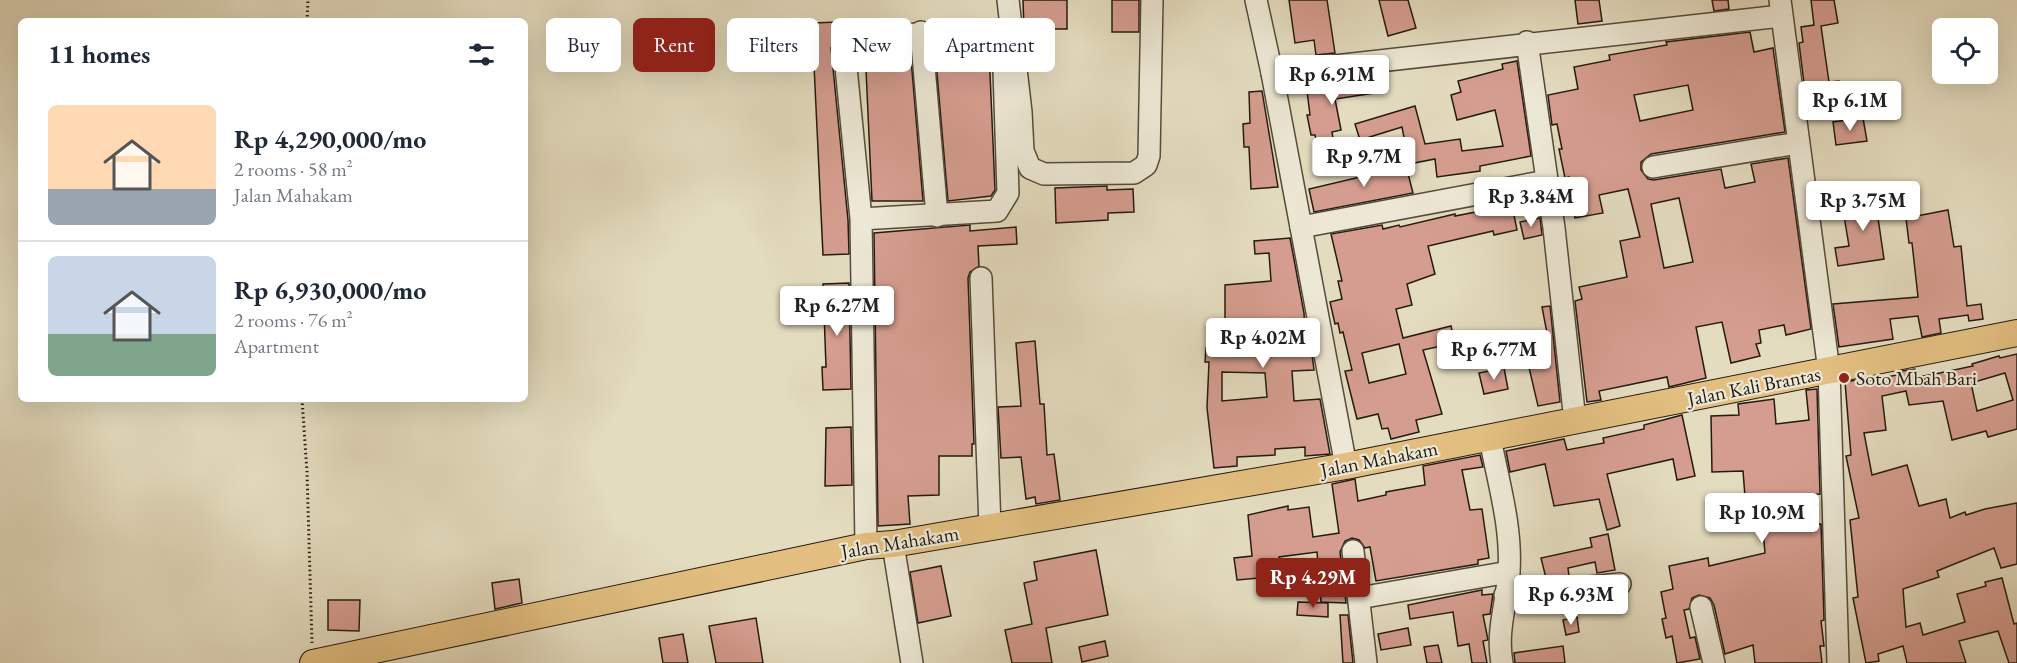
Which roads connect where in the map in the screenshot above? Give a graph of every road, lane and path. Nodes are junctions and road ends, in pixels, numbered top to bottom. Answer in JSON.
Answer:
{"nodes":[{"id":1,"x":308,"y":0,"type":"edge"},
{"id":2,"x":1008,"y":0,"type":"edge"},
{"id":3,"x":1152,"y":0,"type":"edge"},
{"id":4,"x":1256,"y":0,"type":"edge"},
{"id":5,"x":1780,"y":8,"type":"edge"},
{"id":6,"x":307,"y":18,"type":"edge"},
{"id":7,"x":921,"y":32,"type":"junction"},
{"id":8,"x":1527,"y":42,"type":"junction"},
{"id":9,"x":1272,"y":73,"type":"junction"},
{"id":10,"x":1798,"y":143,"type":"junction"},
{"id":11,"x":1653,"y":167,"type":"dead end"},
{"id":12,"x":1547,"y":181,"type":"junction"},
{"id":13,"x":937,"y":216,"type":"junction"},
{"id":14,"x":861,"y":219,"type":"junction"},
{"id":15,"x":1301,"y":226,"type":"junction"},
{"id":16,"x":981,"y":278,"type":"dead end"},
{"id":17,"x":2017,"y":333,"type":"edge"},
{"id":18,"x":1829,"y":371,"type":"junction"},
{"id":19,"x":302,"y":402,"type":"edge"},
{"id":20,"x":1575,"y":421,"type":"junction"},
{"id":21,"x":1490,"y":438,"type":"junction"},
{"id":22,"x":1346,"y":466,"type":"junction"},
{"id":23,"x":990,"y":528,"type":"junction"},
{"id":24,"x":893,"y":544,"type":"junction"},
{"id":25,"x":866,"y":546,"type":"junction"},
{"id":26,"x":1353,"y":551,"type":"dead end"},
{"id":27,"x":1509,"y":572,"type":"junction"},
{"id":28,"x":1620,"y":584,"type":"dead end"},
{"id":29,"x":1505,"y":595,"type":"junction"},
{"id":30,"x":1359,"y":598,"type":"junction"},
{"id":31,"x":1701,"y":607,"type":"dead end"},
{"id":32,"x":312,"y":657,"type":"edge"},
{"id":33,"x":912,"y":663,"type":"edge"},
{"id":34,"x":1366,"y":663,"type":"edge"},
{"id":35,"x":1502,"y":663,"type":"edge"},
{"id":36,"x":1714,"y":663,"type":"edge"},
{"id":37,"x":1838,"y":663,"type":"edge"}],
"edges":[{"from":1,"to":6,"type":"path"},
{"from":2,"to":3,"type":"street"},
{"from":4,"to":9,"type":"street"},
{"from":5,"to":8,"type":"street"},
{"from":5,"to":10,"type":"street"},
{"from":7,"to":13,"type":"street"},
{"from":7,"to":13,"type":"street"},
{"from":7,"to":14,"type":"street"},
{"from":8,"to":9,"type":"street"},
{"from":8,"to":12,"type":"street"},
{"from":9,"to":15,"type":"street"},
{"from":10,"to":11,"type":"street"},
{"from":10,"to":18,"type":"street"},
{"from":12,"to":15,"type":"street"},
{"from":12,"to":20,"type":"street"},
{"from":13,"to":14,"type":"street"},
{"from":14,"to":25,"type":"street"},
{"from":15,"to":22,"type":"street"},
{"from":16,"to":23,"type":"street"},
{"from":17,"to":18,"type":"main road","name":"Jalan Kali Brantas"},
{"from":18,"to":20,"type":"main road","name":"Jalan Kali Brantas"},
{"from":18,"to":37,"type":"street"},
{"from":19,"to":32,"type":"path"},
{"from":20,"to":21,"type":"main road","name":"Jalan Kali Brantas"},
{"from":21,"to":22,"type":"main road","name":"Jalan Mahakam"},
{"from":21,"to":27,"type":"street"},
{"from":22,"to":23,"type":"main road","name":"Jalan Mahakam"},
{"from":23,"to":24,"type":"main road","name":"Jalan Mahakam"},
{"from":24,"to":25,"type":"main road","name":"Jalan Mahakam"},
{"from":24,"to":33,"type":"street"},
{"from":25,"to":32,"type":"main road","name":"Jalan Mahakam"},
{"from":26,"to":30,"type":"street"},
{"from":27,"to":29,"type":"street"},
{"from":27,"to":30,"type":"street"},
{"from":28,"to":29,"type":"street"},
{"from":29,"to":35,"type":"street"},
{"from":30,"to":34,"type":"street"},
{"from":31,"to":36,"type":"street"}]}
